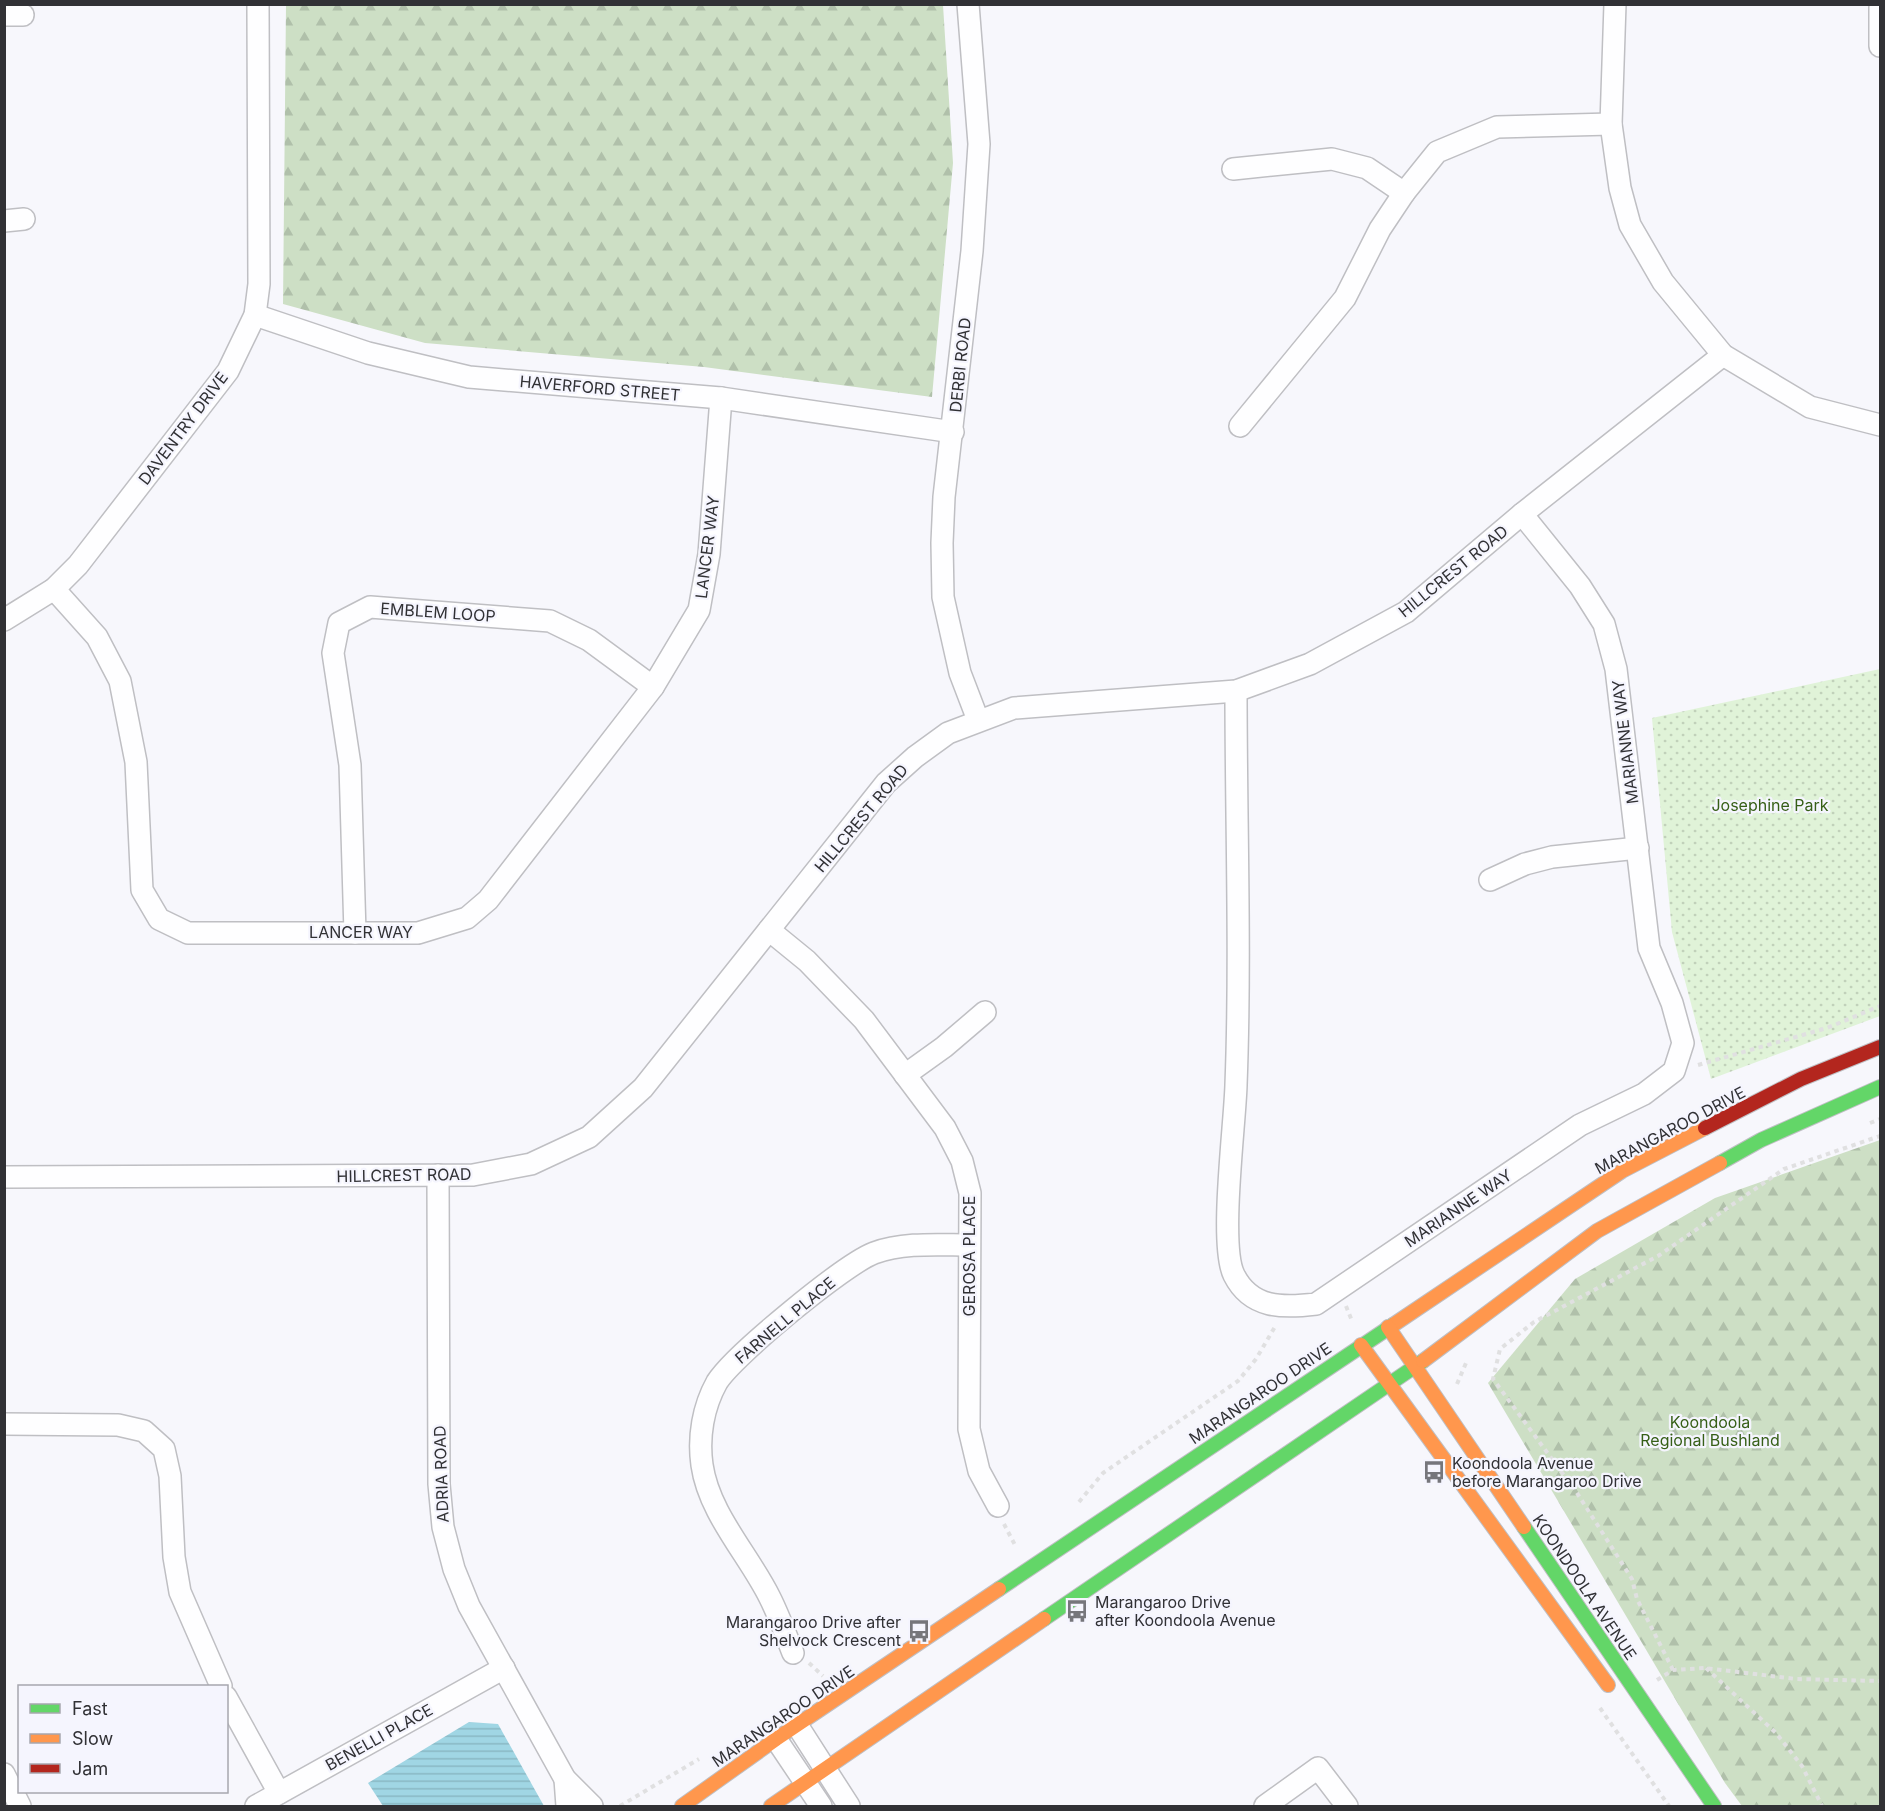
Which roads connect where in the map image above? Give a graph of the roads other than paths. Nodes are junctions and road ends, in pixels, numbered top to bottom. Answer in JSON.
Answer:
{"nodes":[{"id":1,"x":258,"y":4,"type":"edge"},
{"id":2,"x":968,"y":4,"type":"edge"},
{"id":3,"x":1615,"y":4,"type":"edge"},
{"id":4,"x":1881,"y":7,"type":"edge"},
{"id":5,"x":1881,"y":46,"type":"edge"},
{"id":6,"x":1611,"y":124,"type":"junction"},
{"id":7,"x":1233,"y":169,"type":"dead end"},
{"id":8,"x":1404,"y":193,"type":"junction"},
{"id":9,"x":255,"y":315,"type":"junction"},
{"id":10,"x":1723,"y":355,"type":"junction"},
{"id":11,"x":721,"y":398,"type":"junction"},
{"id":12,"x":1881,"y":425,"type":"edge"},
{"id":13,"x":1240,"y":426,"type":"dead end"},
{"id":14,"x":953,"y":432,"type":"junction"},
{"id":15,"x":1522,"y":514,"type":"junction"},
{"id":16,"x":54,"y":589,"type":"junction"},
{"id":17,"x":4,"y":620,"type":"edge"},
{"id":18,"x":653,"y":687,"type":"junction"},
{"id":19,"x":1236,"y":691,"type":"junction"},
{"id":20,"x":978,"y":720,"type":"junction"},
{"id":21,"x":1638,"y":848,"type":"junction"},
{"id":22,"x":1490,"y":880,"type":"dead end"},
{"id":23,"x":769,"y":930,"type":"junction"},
{"id":24,"x":355,"y":933,"type":"junction"},
{"id":25,"x":985,"y":1012,"type":"dead end"},
{"id":26,"x":1881,"y":1047,"type":"edge"},
{"id":27,"x":905,"y":1075,"type":"junction"},
{"id":28,"x":1881,"y":1087,"type":"edge"},
{"id":29,"x":438,"y":1175,"type":"junction"},
{"id":30,"x":4,"y":1177,"type":"edge"},
{"id":31,"x":969,"y":1245,"type":"junction"},
{"id":32,"x":1388,"y":1327,"type":"junction"},
{"id":33,"x":1361,"y":1346,"type":"junction"},
{"id":34,"x":1414,"y":1366,"type":"junction"},
{"id":35,"x":1389,"y":1384,"type":"junction"},
{"id":36,"x":4,"y":1424,"type":"edge"},
{"id":37,"x":998,"y":1506,"type":"dead end"},
{"id":38,"x":794,"y":1653,"type":"road end"},
{"id":39,"x":504,"y":1668,"type":"junction"},
{"id":40,"x":221,"y":1685,"type":"edge"},
{"id":41,"x":1615,"y":1694,"type":"dead end"},
{"id":42,"x":228,"y":1701,"type":"edge"},
{"id":43,"x":797,"y":1725,"type":"junction"},
{"id":44,"x":776,"y":1739,"type":"junction"},
{"id":45,"x":826,"y":1771,"type":"junction"},
{"id":46,"x":4,"y":1774,"type":"edge"},
{"id":47,"x":565,"y":1779,"type":"junction"},
{"id":48,"x":805,"y":1785,"type":"junction"},
{"id":49,"x":279,"y":1793,"type":"junction"},
{"id":50,"x":20,"y":1806,"type":"edge"},
{"id":51,"x":256,"y":1806,"type":"edge"},
{"id":52,"x":567,"y":1806,"type":"edge"},
{"id":53,"x":592,"y":1806,"type":"edge"},
{"id":54,"x":682,"y":1806,"type":"edge"},
{"id":55,"x":771,"y":1806,"type":"edge"},
{"id":56,"x":821,"y":1806,"type":"edge"},
{"id":57,"x":849,"y":1806,"type":"edge"},
{"id":58,"x":1265,"y":1806,"type":"edge"},
{"id":59,"x":1347,"y":1806,"type":"edge"},
{"id":60,"x":1714,"y":1806,"type":"edge"}],
"edges":[{"from":1,"to":9,"type":"street","name":"DAVENTRY DRIVE"},
{"from":2,"to":14,"type":"street","name":"DERBI ROAD"},
{"from":3,"to":6,"type":"street"},
{"from":4,"to":5,"type":"street"},
{"from":6,"to":8,"type":"street"},
{"from":6,"to":10,"type":"street"},
{"from":7,"to":8,"type":"street"},
{"from":8,"to":13,"type":"street"},
{"from":9,"to":11,"type":"street","name":"HAVERFORD STREET"},
{"from":9,"to":16,"type":"street","name":"DAVENTRY DRIVE"},
{"from":10,"to":12,"type":"street"},
{"from":10,"to":15,"type":"street","name":"HILLCREST ROAD"},
{"from":11,"to":14,"type":"street","name":"HAVERFORD STREET"},
{"from":11,"to":18,"type":"street","name":"LANCER WAY"},
{"from":14,"to":20,"type":"street","name":"DERBI ROAD"},
{"from":15,"to":19,"type":"street","name":"HILLCREST ROAD"},
{"from":15,"to":21,"type":"street","name":"MARIANNE WAY"},
{"from":16,"to":17,"type":"street","name":"DAVENTRY DRIVE"},
{"from":16,"to":24,"type":"street","name":"LANCER WAY"},
{"from":18,"to":24,"type":"street","name":"LANCER WAY"},
{"from":18,"to":24,"type":"street","name":"EMBLEM LOOP"},
{"from":19,"to":20,"type":"street","name":"HILLCREST ROAD"},
{"from":19,"to":21,"type":"street","name":"MARIANNE WAY"},
{"from":20,"to":23,"type":"street","name":"HILLCREST ROAD"},
{"from":21,"to":22,"type":"street"},
{"from":23,"to":27,"type":"street","name":"GEROSA PLACE"},
{"from":23,"to":29,"type":"street","name":"HILLCREST ROAD"},
{"from":25,"to":27,"type":"street"},
{"from":26,"to":32,"type":"main road","name":"MARANGAROO DRIVE"},
{"from":27,"to":31,"type":"street","name":"GEROSA PLACE"},
{"from":28,"to":34,"type":"main road"},
{"from":29,"to":30,"type":"street","name":"HILLCREST ROAD"},
{"from":29,"to":39,"type":"street","name":"ADRIA ROAD"},
{"from":31,"to":37,"type":"street","name":"GEROSA PLACE"},
{"from":31,"to":38,"type":"street","name":"FARNELL PLACE"},
{"from":32,"to":33,"type":"main road","name":"MARANGAROO DRIVE"},
{"from":32,"to":34,"type":"main road","name":"KOONDOOLA AVENUE"},
{"from":33,"to":35,"type":"main road"},
{"from":33,"to":43,"type":"main road","name":"MARANGAROO DRIVE"},
{"from":34,"to":35,"type":"main road"},
{"from":34,"to":60,"type":"main road","name":"KOONDOOLA AVENUE"},
{"from":35,"to":41,"type":"main road"},
{"from":35,"to":45,"type":"main road"},
{"from":36,"to":40,"type":"street"},
{"from":39,"to":47,"type":"street","name":"ADRIA ROAD"},
{"from":39,"to":49,"type":"street","name":"BENELLI PLACE"},
{"from":42,"to":49,"type":"street"},
{"from":43,"to":44,"type":"main road","name":"MARANGAROO DRIVE"},
{"from":43,"to":45,"type":"street"},
{"from":44,"to":48,"type":"street"},
{"from":44,"to":54,"type":"main road","name":"MARANGAROO DRIVE"},
{"from":45,"to":48,"type":"main road"},
{"from":45,"to":57,"type":"street"},
{"from":46,"to":50,"type":"street"},
{"from":47,"to":52,"type":"street","name":"ADRIA ROAD"},
{"from":47,"to":53,"type":"street","name":"ADRIA ROAD"},
{"from":48,"to":55,"type":"main road"},
{"from":48,"to":56,"type":"street"},
{"from":49,"to":51,"type":"street","name":"BENELLI PLACE"},
{"from":58,"to":59,"type":"street"}]}
